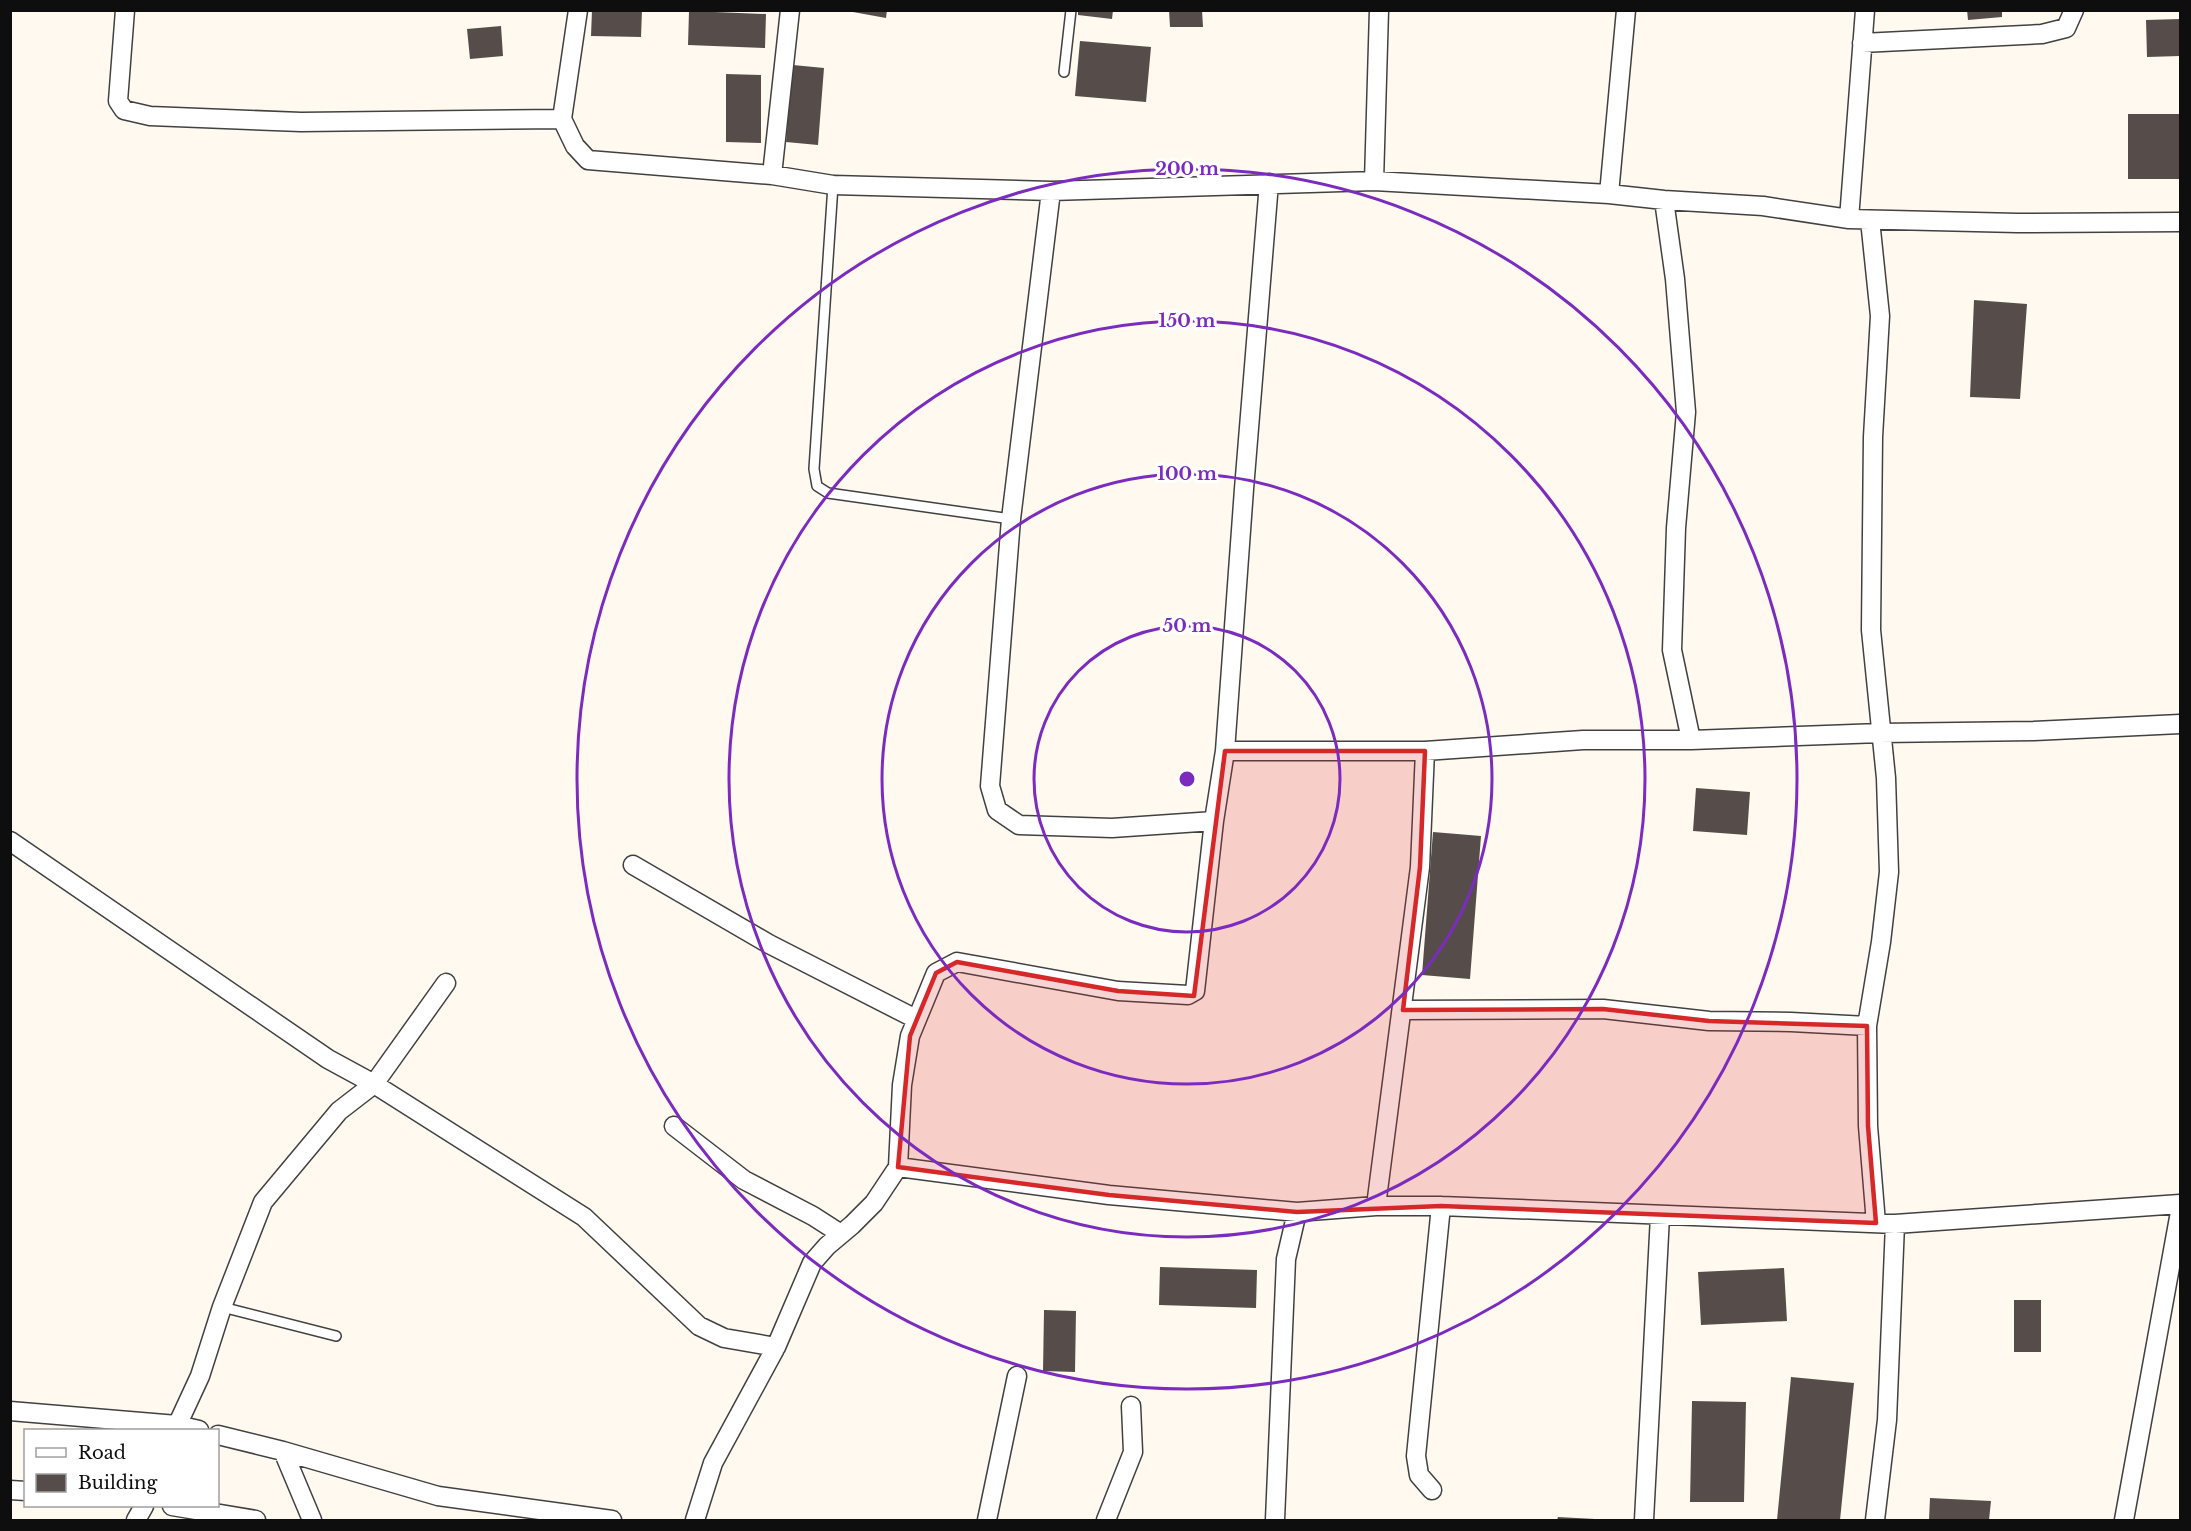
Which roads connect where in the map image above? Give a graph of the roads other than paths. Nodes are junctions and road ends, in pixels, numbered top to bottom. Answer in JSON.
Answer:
{"nodes":[{"id":1,"x":125,"y":10,"type":"edge"},
{"id":2,"x":578,"y":10,"type":"edge"},
{"id":3,"x":790,"y":10,"type":"edge"},
{"id":4,"x":1071,"y":10,"type":"edge"},
{"id":5,"x":1379,"y":10,"type":"edge"},
{"id":6,"x":1626,"y":10,"type":"edge"},
{"id":7,"x":1865,"y":10,"type":"edge"},
{"id":8,"x":2074,"y":10,"type":"edge"},
{"id":9,"x":1862,"y":43,"type":"junction"},
{"id":10,"x":1064,"y":72,"type":"dead end"},
{"id":11,"x":562,"y":119,"type":"junction"},
{"id":12,"x":772,"y":175,"type":"junction"},
{"id":13,"x":1374,"y":181,"type":"junction"},
{"id":14,"x":1269,"y":183,"type":"junction"},
{"id":15,"x":833,"y":185,"type":"junction"},
{"id":16,"x":1051,"y":191,"type":"junction"},
{"id":17,"x":1609,"y":194,"type":"junction"},
{"id":18,"x":1664,"y":200,"type":"junction"},
{"id":19,"x":1849,"y":219,"type":"junction"},
{"id":20,"x":1870,"y":220,"type":"junction"},
{"id":21,"x":2181,"y":222,"type":"edge"},
{"id":22,"x":1011,"y":519,"type":"junction"},
{"id":23,"x":2181,"y":724,"type":"edge"},
{"id":24,"x":1880,"y":733,"type":"junction"},
{"id":25,"x":1691,"y":740,"type":"junction"},
{"id":26,"x":1226,"y":751,"type":"junction"},
{"id":27,"x":1425,"y":751,"type":"junction"},
{"id":28,"x":1214,"y":821,"type":"junction"},
{"id":29,"x":10,"y":841,"type":"edge"},
{"id":30,"x":633,"y":865,"type":"dead end"},
{"id":31,"x":446,"y":983,"type":"dead end"},
{"id":32,"x":1402,"y":1010,"type":"junction"},
{"id":33,"x":916,"y":1018,"type":"junction"},
{"id":34,"x":1867,"y":1026,"type":"junction"},
{"id":35,"x":374,"y":1084,"type":"junction"},
{"id":36,"x":674,"y":1125,"type":"dead end"},
{"id":37,"x":898,"y":1167,"type":"junction"},
{"id":38,"x":2181,"y":1204,"type":"edge"},
{"id":39,"x":1376,"y":1206,"type":"junction"},
{"id":40,"x":1441,"y":1206,"type":"junction"},
{"id":41,"x":1297,"y":1212,"type":"junction"},
{"id":42,"x":2181,"y":1212,"type":"edge"},
{"id":43,"x":1660,"y":1216,"type":"junction"},
{"id":44,"x":1876,"y":1223,"type":"junction"},
{"id":45,"x":1895,"y":1224,"type":"junction"},
{"id":46,"x":841,"y":1234,"type":"junction"},
{"id":47,"x":222,"y":1307,"type":"junction"},
{"id":48,"x":336,"y":1336,"type":"dead end"},
{"id":49,"x":777,"y":1347,"type":"junction"},
{"id":50,"x":1017,"y":1376,"type":"dead end"},
{"id":51,"x":1131,"y":1406,"type":"dead end"},
{"id":52,"x":10,"y":1411,"type":"edge"},
{"id":53,"x":176,"y":1428,"type":"edge"},
{"id":54,"x":219,"y":1435,"type":"edge"},
{"id":55,"x":283,"y":1451,"type":"junction"},
{"id":56,"x":1432,"y":1490,"type":"dead end"},
{"id":57,"x":143,"y":1507,"type":"edge"},
{"id":58,"x":178,"y":1507,"type":"edge"},
{"id":59,"x":136,"y":1521,"type":"edge"},
{"id":60,"x":256,"y":1521,"type":"edge"},
{"id":61,"x":312,"y":1521,"type":"edge"},
{"id":62,"x":612,"y":1521,"type":"edge"},
{"id":63,"x":695,"y":1521,"type":"edge"},
{"id":64,"x":987,"y":1521,"type":"edge"},
{"id":65,"x":1106,"y":1521,"type":"edge"},
{"id":66,"x":1275,"y":1521,"type":"edge"},
{"id":67,"x":1644,"y":1521,"type":"edge"},
{"id":68,"x":1875,"y":1521,"type":"edge"},
{"id":69,"x":2124,"y":1521,"type":"edge"}],
"edges":[{"from":1,"to":11,"type":"street"},
{"from":2,"to":11,"type":"street"},
{"from":3,"to":12,"type":"street"},
{"from":4,"to":10,"type":"lane"},
{"from":5,"to":13,"type":"street"},
{"from":6,"to":17,"type":"street"},
{"from":7,"to":9,"type":"street"},
{"from":8,"to":9,"type":"street"},
{"from":9,"to":19,"type":"street"},
{"from":11,"to":12,"type":"street"},
{"from":12,"to":15,"type":"street"},
{"from":13,"to":14,"type":"street"},
{"from":13,"to":17,"type":"street"},
{"from":14,"to":16,"type":"street"},
{"from":14,"to":26,"type":"street"},
{"from":15,"to":16,"type":"street"},
{"from":15,"to":22,"type":"lane"},
{"from":16,"to":22,"type":"street"},
{"from":17,"to":18,"type":"street"},
{"from":18,"to":19,"type":"street"},
{"from":18,"to":25,"type":"street"},
{"from":19,"to":20,"type":"street"},
{"from":20,"to":21,"type":"street"},
{"from":20,"to":24,"type":"street"},
{"from":22,"to":28,"type":"street"},
{"from":23,"to":24,"type":"street"},
{"from":24,"to":25,"type":"street"},
{"from":24,"to":34,"type":"street"},
{"from":25,"to":27,"type":"street"},
{"from":26,"to":27,"type":"street"},
{"from":26,"to":28,"type":"street"},
{"from":27,"to":32,"type":"street"},
{"from":28,"to":33,"type":"street"},
{"from":29,"to":35,"type":"street"},
{"from":30,"to":33,"type":"street"},
{"from":31,"to":35,"type":"street"},
{"from":32,"to":34,"type":"street"},
{"from":32,"to":39,"type":"street"},
{"from":33,"to":37,"type":"street"},
{"from":34,"to":44,"type":"street"},
{"from":35,"to":47,"type":"street"},
{"from":35,"to":49,"type":"street"},
{"from":36,"to":46,"type":"street"},
{"from":37,"to":41,"type":"street"},
{"from":37,"to":46,"type":"street"},
{"from":38,"to":45,"type":"street"},
{"from":39,"to":40,"type":"street"},
{"from":39,"to":41,"type":"street"},
{"from":40,"to":43,"type":"street"},
{"from":40,"to":56,"type":"street"},
{"from":41,"to":66,"type":"street"},
{"from":42,"to":69,"type":"street"},
{"from":43,"to":44,"type":"street"},
{"from":43,"to":67,"type":"street"},
{"from":44,"to":45,"type":"street"},
{"from":45,"to":68,"type":"street"},
{"from":46,"to":49,"type":"street"},
{"from":47,"to":48,"type":"lane"},
{"from":47,"to":53,"type":"street"},
{"from":49,"to":63,"type":"street"},
{"from":50,"to":64,"type":"street"},
{"from":51,"to":65,"type":"street"},
{"from":52,"to":53,"type":"street"},
{"from":54,"to":55,"type":"street"},
{"from":55,"to":61,"type":"street"},
{"from":55,"to":62,"type":"street"},
{"from":57,"to":59,"type":"street"},
{"from":58,"to":60,"type":"street"}]}
